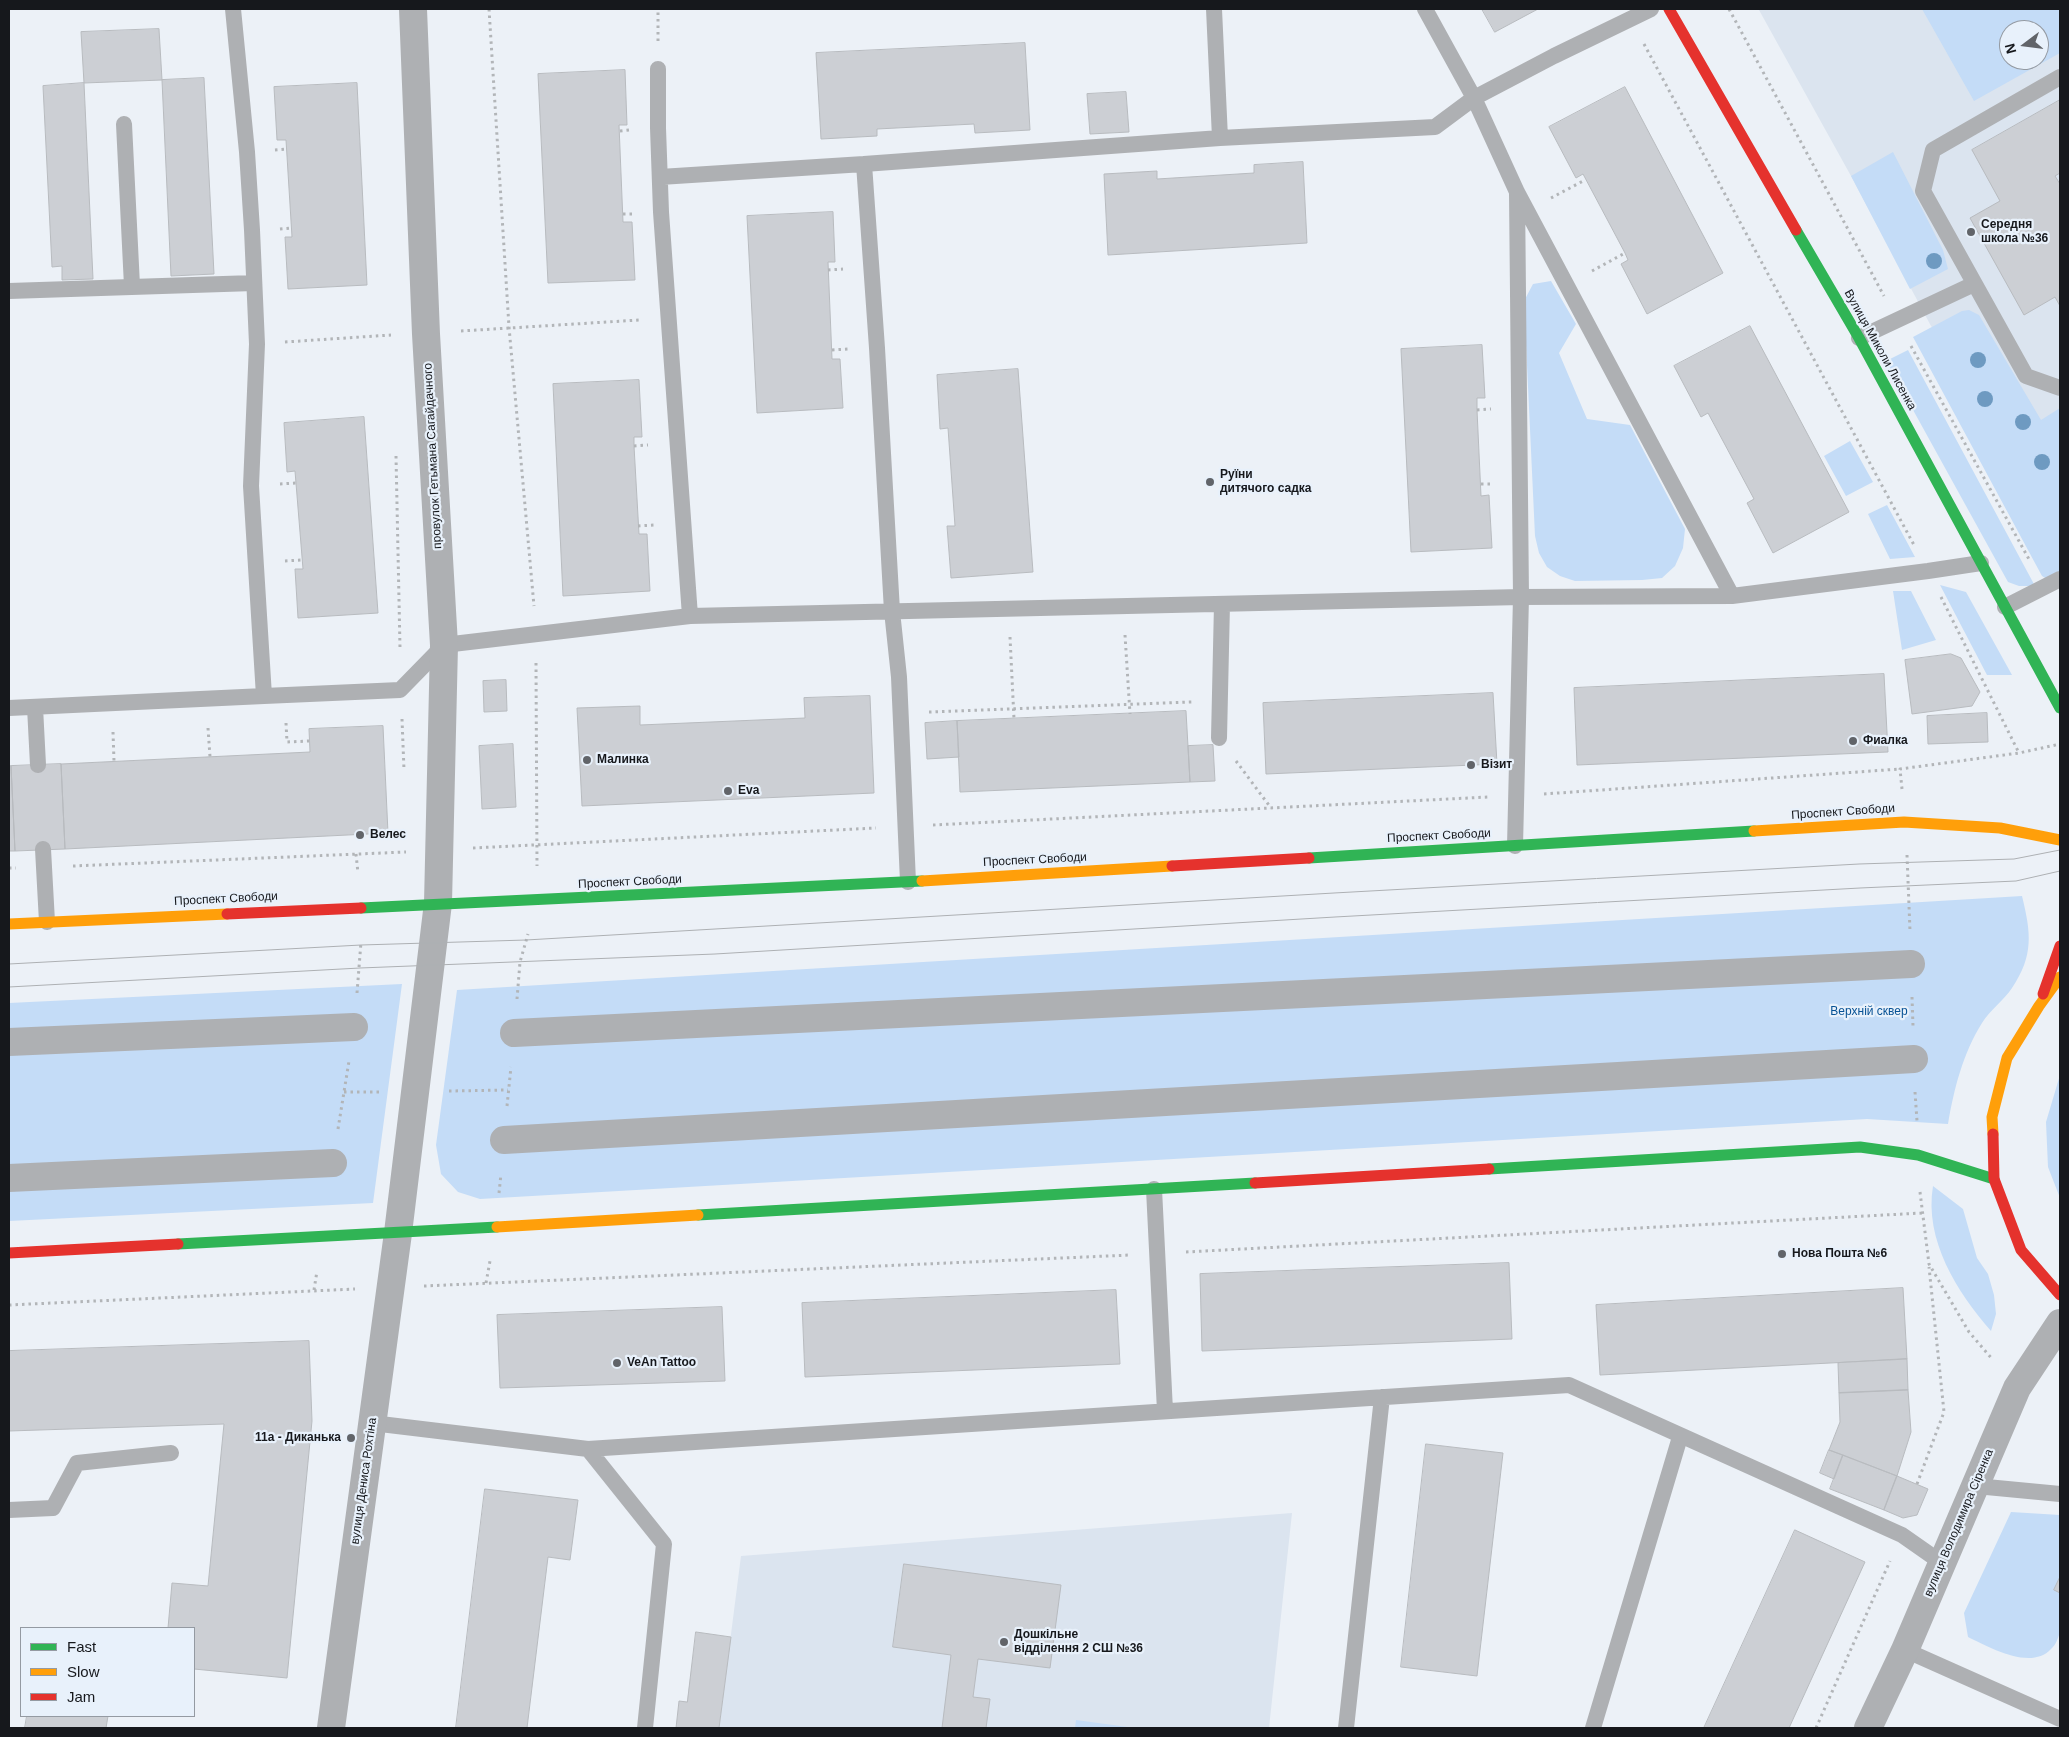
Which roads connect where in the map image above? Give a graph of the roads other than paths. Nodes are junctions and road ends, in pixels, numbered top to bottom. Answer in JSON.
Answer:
{"nodes":[{"id":1,"x":233,"y":9,"type":"edge"},
{"id":2,"x":413,"y":9,"type":"edge"},
{"id":3,"x":1214,"y":9,"type":"edge"},
{"id":4,"x":1425,"y":9,"type":"edge"},
{"id":5,"x":1651,"y":9,"type":"edge"},
{"id":6,"x":1669,"y":9,"type":"edge"},
{"id":7,"x":658,"y":69,"type":"dead end"},
{"id":8,"x":2060,"y":77,"type":"edge"},
{"id":9,"x":1474,"y":98,"type":"junction"},
{"id":10,"x":124,"y":124,"type":"dead end"},
{"id":11,"x":1220,"y":138,"type":"junction"},
{"id":12,"x":864,"y":164,"type":"junction"},
{"id":13,"x":660,"y":176,"type":"junction"},
{"id":14,"x":1517,"y":192,"type":"junction"},
{"id":15,"x":254,"y":283,"type":"junction"},
{"id":16,"x":1974,"y":284,"type":"junction"},
{"id":17,"x":132,"y":286,"type":"junction"},
{"id":18,"x":9,"y":291,"type":"edge"},
{"id":19,"x":1860,"y":338,"type":"junction"},
{"id":20,"x":2060,"y":388,"type":"edge"},
{"id":21,"x":1981,"y":563,"type":"junction"},
{"id":22,"x":2060,"y":579,"type":"edge"},
{"id":23,"x":1732,"y":596,"type":"junction"},
{"id":24,"x":1521,"y":597,"type":"junction"},
{"id":25,"x":1222,"y":604,"type":"junction"},
{"id":26,"x":2005,"y":607,"type":"junction"},
{"id":27,"x":892,"y":612,"type":"junction"},
{"id":28,"x":690,"y":616,"type":"junction"},
{"id":29,"x":444,"y":645,"type":"junction"},
{"id":30,"x":264,"y":696,"type":"junction"},
{"id":31,"x":35,"y":707,"type":"junction"},
{"id":32,"x":9,"y":708,"type":"edge"},
{"id":33,"x":2060,"y":708,"type":"edge"},
{"id":34,"x":1219,"y":738,"type":"road end"},
{"id":35,"x":38,"y":765,"type":"dead end"},
{"id":36,"x":2060,"y":840,"type":"edge"},
{"id":37,"x":1515,"y":846,"type":"junction"},
{"id":38,"x":43,"y":849,"type":"dead end"},
{"id":39,"x":908,"y":882,"type":"junction"},
{"id":40,"x":438,"y":903,"type":"junction"},
{"id":41,"x":48,"y":922,"type":"junction"},
{"id":42,"x":9,"y":924,"type":"edge"},
{"id":43,"x":2060,"y":946,"type":"edge"},
{"id":44,"x":1911,"y":964,"type":"dead end"},
{"id":45,"x":2060,"y":976,"type":"edge"},
{"id":46,"x":2060,"y":987,"type":"edge"},
{"id":47,"x":2039,"y":1006,"type":"junction"},
{"id":48,"x":354,"y":1026,"type":"road end"},
{"id":49,"x":514,"y":1033,"type":"dead end"},
{"id":50,"x":9,"y":1042,"type":"edge"},
{"id":51,"x":1914,"y":1059,"type":"dead end"},
{"id":52,"x":504,"y":1140,"type":"dead end"},
{"id":53,"x":333,"y":1162,"type":"road end"},
{"id":54,"x":9,"y":1178,"type":"edge"},
{"id":55,"x":1994,"y":1179,"type":"junction"},
{"id":56,"x":1154,"y":1189,"type":"junction"},
{"id":57,"x":398,"y":1233,"type":"junction"},
{"id":58,"x":9,"y":1253,"type":"edge"},
{"id":59,"x":2060,"y":1295,"type":"edge"},
{"id":60,"x":2060,"y":1323,"type":"edge"},
{"id":61,"x":1382,"y":1397,"type":"junction"},
{"id":62,"x":1165,"y":1411,"type":"junction"},
{"id":63,"x":372,"y":1423,"type":"junction"},
{"id":64,"x":1680,"y":1436,"type":"junction"},
{"id":65,"x":588,"y":1449,"type":"junction"},
{"id":66,"x":171,"y":1453,"type":"dead end"},
{"id":67,"x":1976,"y":1486,"type":"junction"},
{"id":68,"x":2060,"y":1494,"type":"edge"},
{"id":69,"x":9,"y":1510,"type":"edge"},
{"id":70,"x":1942,"y":1563,"type":"junction"},
{"id":71,"x":1905,"y":1650,"type":"junction"},
{"id":72,"x":2060,"y":1719,"type":"edge"},
{"id":73,"x":331,"y":1728,"type":"edge"},
{"id":74,"x":645,"y":1728,"type":"edge"},
{"id":75,"x":1346,"y":1728,"type":"edge"},
{"id":76,"x":1593,"y":1728,"type":"edge"},
{"id":77,"x":1868,"y":1728,"type":"edge"}],
"edges":[{"from":1,"to":15,"type":"lane"},
{"from":2,"to":29,"type":"street","name":"провулок Гетьмана Сагайдачного"},
{"from":3,"to":11,"type":"lane"},
{"from":4,"to":9,"type":"lane"},
{"from":5,"to":9,"type":"lane"},
{"from":6,"to":19,"type":"main road","name":"Вулиця Миколи Лисенка"},
{"from":7,"to":13,"type":"lane"},
{"from":8,"to":16,"type":"lane"},
{"from":9,"to":11,"type":"lane"},
{"from":9,"to":14,"type":"lane"},
{"from":10,"to":17,"type":"lane"},
{"from":11,"to":12,"type":"lane"},
{"from":12,"to":13,"type":"lane"},
{"from":12,"to":27,"type":"lane"},
{"from":13,"to":28,"type":"lane"},
{"from":14,"to":23,"type":"lane"},
{"from":14,"to":24,"type":"lane"},
{"from":15,"to":17,"type":"lane"},
{"from":15,"to":30,"type":"lane"},
{"from":16,"to":19,"type":"lane"},
{"from":16,"to":20,"type":"lane"},
{"from":17,"to":18,"type":"lane"},
{"from":19,"to":21,"type":"main road","name":"Вулиця Миколи Лисенка"},
{"from":21,"to":23,"type":"lane"},
{"from":21,"to":26,"type":"main road","name":"Вулиця Миколи Лисенка"},
{"from":22,"to":26,"type":"lane"},
{"from":23,"to":24,"type":"lane"},
{"from":24,"to":25,"type":"lane"},
{"from":24,"to":37,"type":"lane"},
{"from":25,"to":27,"type":"lane"},
{"from":25,"to":34,"type":"lane"},
{"from":26,"to":33,"type":"main road","name":"Вулиця Миколи Лисенка"},
{"from":27,"to":28,"type":"lane"},
{"from":27,"to":39,"type":"lane"},
{"from":28,"to":29,"type":"lane"},
{"from":29,"to":30,"type":"lane"},
{"from":29,"to":40,"type":"street","name":"провулок Гетьмана Сагайдачного"},
{"from":30,"to":31,"type":"lane"},
{"from":31,"to":32,"type":"lane"},
{"from":31,"to":35,"type":"lane"},
{"from":36,"to":37,"type":"main road","name":"Проспект Свободи"},
{"from":37,"to":39,"type":"main road","name":"Проспект Свободи"},
{"from":38,"to":41,"type":"lane"},
{"from":39,"to":40,"type":"main road","name":"Проспект Свободи"},
{"from":40,"to":41,"type":"main road","name":"Проспект Свободи"},
{"from":40,"to":57,"type":"street","name":"провулок Гетьмана Сагайдачного"},
{"from":41,"to":42,"type":"main road","name":"Проспект Свободи"},
{"from":43,"to":47,"type":"main road"},
{"from":44,"to":49,"type":"street"},
{"from":45,"to":47,"type":"main road"},
{"from":46,"to":47,"type":"main road"},
{"from":47,"to":55,"type":"main road"},
{"from":48,"to":50,"type":"street"},
{"from":51,"to":52,"type":"street"},
{"from":53,"to":54,"type":"street"},
{"from":55,"to":56,"type":"main road"},
{"from":55,"to":59,"type":"main road"},
{"from":56,"to":57,"type":"main road"},
{"from":56,"to":62,"type":"lane"},
{"from":57,"to":58,"type":"main road"},
{"from":57,"to":63,"type":"street","name":"вулиця Дениса Рохтіна"},
{"from":60,"to":67,"type":"street","name":"вулиця Володимира Сіренка"},
{"from":61,"to":62,"type":"lane"},
{"from":61,"to":64,"type":"lane"},
{"from":61,"to":75,"type":"lane"},
{"from":62,"to":65,"type":"lane"},
{"from":63,"to":65,"type":"lane"},
{"from":63,"to":73,"type":"street","name":"вулиця Дениса Рохтіна"},
{"from":64,"to":70,"type":"lane"},
{"from":64,"to":76,"type":"lane"},
{"from":65,"to":74,"type":"lane"},
{"from":66,"to":69,"type":"lane"},
{"from":67,"to":68,"type":"lane"},
{"from":67,"to":70,"type":"street","name":"вулиця Володимира Сіренка"},
{"from":70,"to":71,"type":"street","name":"вулиця Володимира Сіренка"},
{"from":71,"to":72,"type":"lane"},
{"from":71,"to":77,"type":"street","name":"вулиця Володимира Сіренка"}]}
